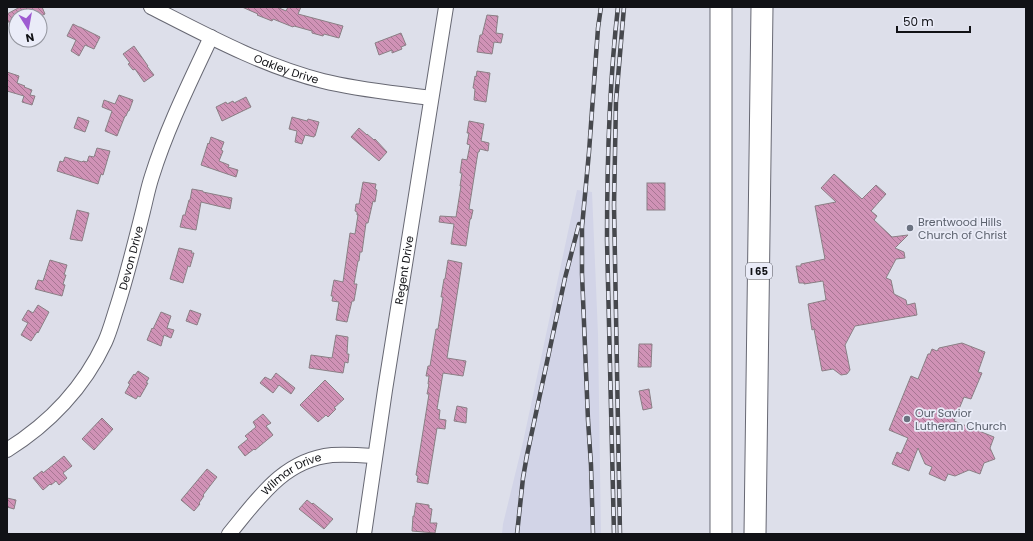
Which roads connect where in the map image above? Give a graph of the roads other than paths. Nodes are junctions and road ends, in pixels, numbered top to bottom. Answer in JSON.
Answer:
{"nodes":[{"id":1,"x":151,"y":7,"type":"edge"},
{"id":2,"x":446,"y":7,"type":"edge"},
{"id":3,"x":721,"y":7,"type":"edge"},
{"id":4,"x":762,"y":7,"type":"edge"},
{"id":5,"x":212,"y":37,"type":"junction"},
{"id":6,"x":431,"y":98,"type":"junction"},
{"id":7,"x":7,"y":450,"type":"edge"},
{"id":8,"x":375,"y":456,"type":"junction"},
{"id":9,"x":229,"y":534,"type":"edge"},
{"id":10,"x":364,"y":534,"type":"edge"},
{"id":11,"x":721,"y":534,"type":"edge"},
{"id":12,"x":755,"y":534,"type":"edge"}],
"edges":[{"from":1,"to":5,"type":"street","name":"Oakley Drive"},
{"from":2,"to":6,"type":"street","name":"Regent Drive"},
{"from":3,"to":11,"type":"highway"},
{"from":4,"to":12,"type":"highway","number":"I 65"},
{"from":5,"to":6,"type":"street","name":"Oakley Drive"},
{"from":5,"to":7,"type":"street","name":"Devon Drive"},
{"from":6,"to":8,"type":"street","name":"Regent Drive"},
{"from":8,"to":9,"type":"street","name":"Wilmar Drive"},
{"from":8,"to":10,"type":"street","name":"Regent Drive"}]}
